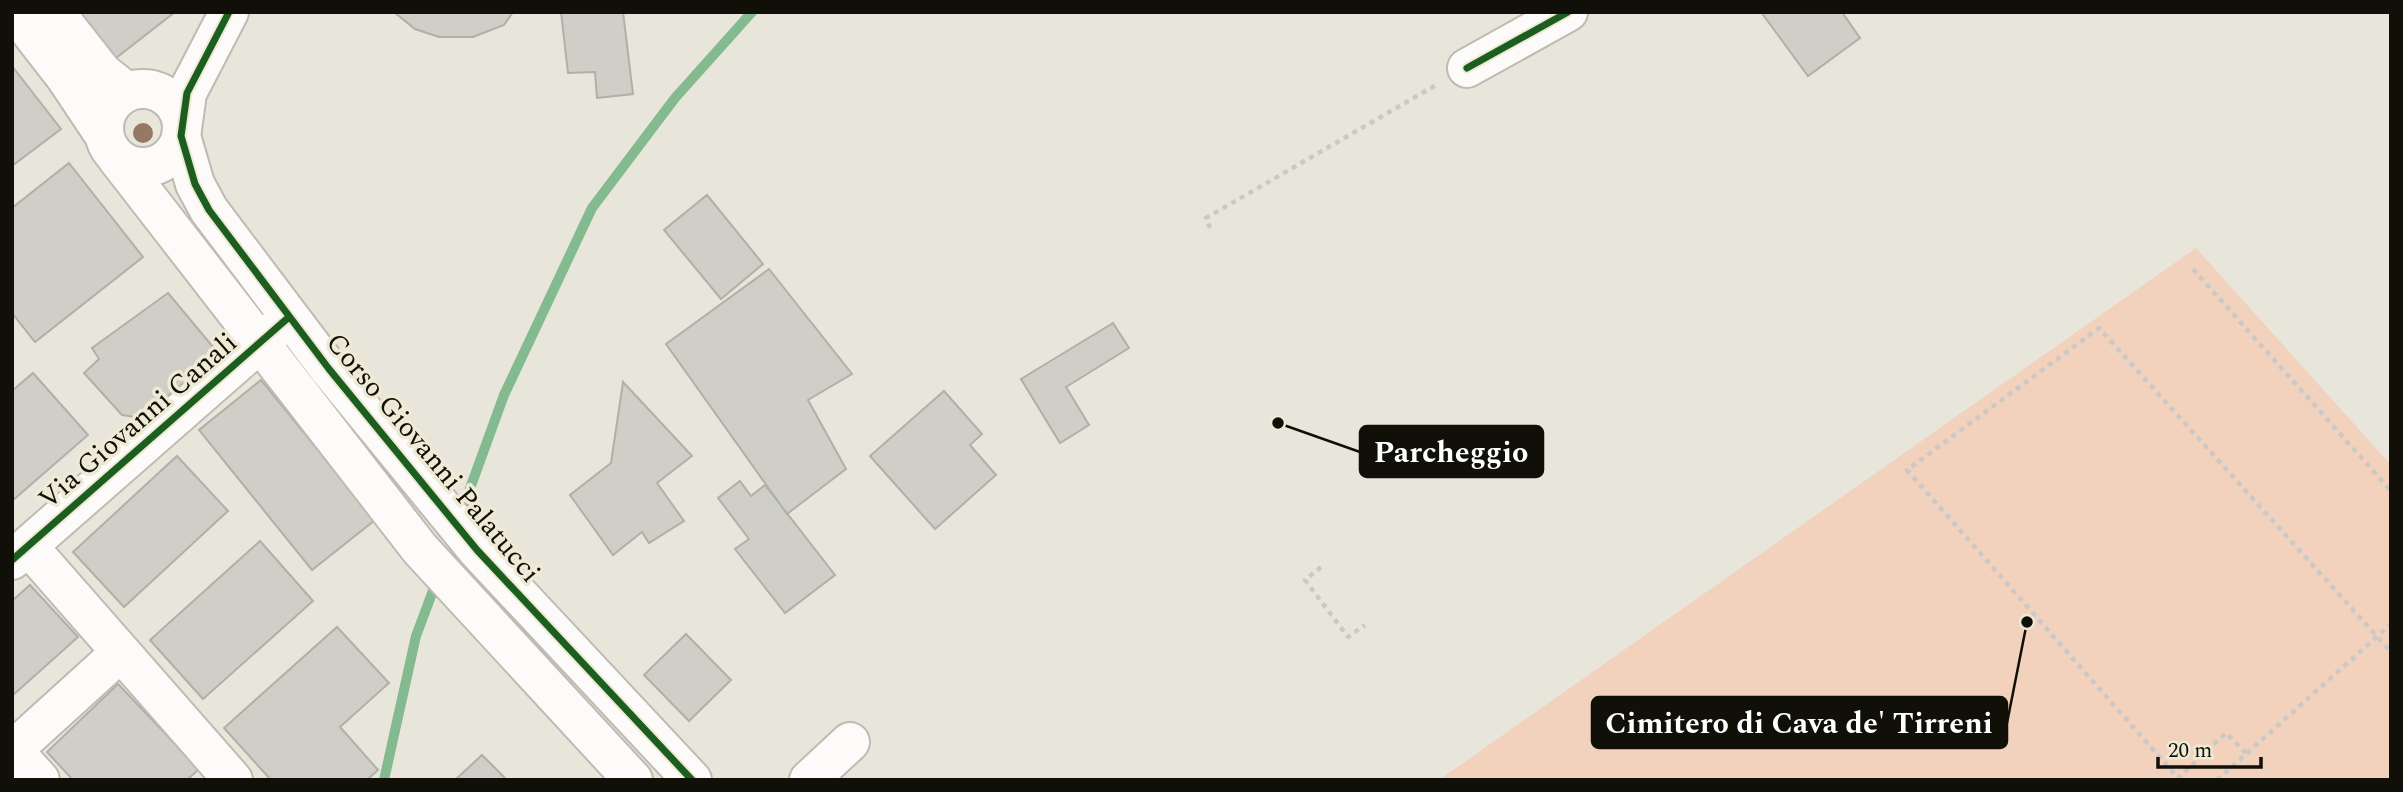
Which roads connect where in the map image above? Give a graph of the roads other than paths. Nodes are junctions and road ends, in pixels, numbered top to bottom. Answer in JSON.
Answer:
{"nodes":[{"id":1,"x":15,"y":12,"type":"edge"},
{"id":2,"x":55,"y":12,"type":"edge"},
{"id":3,"x":227,"y":12,"type":"edge"},
{"id":4,"x":1568,"y":12,"type":"edge"},
{"id":5,"x":1467,"y":68,"type":"road end"},
{"id":6,"x":134,"y":91,"type":"junction"},
{"id":7,"x":181,"y":136,"type":"junction"},
{"id":8,"x":110,"y":146,"type":"junction"},
{"id":9,"x":289,"y":317,"type":"junction"},
{"id":10,"x":260,"y":341,"type":"junction"},
{"id":11,"x":20,"y":553,"type":"edge"},
{"id":12,"x":528,"y":603,"type":"junction"},
{"id":13,"x":487,"y":621,"type":"junction"},
{"id":14,"x":121,"y":652,"type":"junction"},
{"id":15,"x":601,"y":683,"type":"junction"},
{"id":16,"x":570,"y":712,"type":"junction"},
{"id":17,"x":850,"y":742,"type":"dead end"},
{"id":18,"x":40,"y":780,"type":"edge"},
{"id":19,"x":233,"y":780,"type":"edge"},
{"id":20,"x":633,"y":780,"type":"edge"},
{"id":21,"x":692,"y":780,"type":"edge"},
{"id":22,"x":809,"y":780,"type":"edge"}],
"edges":[{"from":1,"to":8,"type":"street"},
{"from":2,"to":6,"type":"street","name":"Corso Giovanni Palatucci"},
{"from":3,"to":6,"type":"street"},
{"from":3,"to":7,"type":"street"},
{"from":4,"to":5,"type":"street"},
{"from":6,"to":7,"type":"street","name":"Corso Giovanni Palatucci"},
{"from":6,"to":8,"type":"street"},
{"from":7,"to":8,"type":"street"},
{"from":7,"to":9,"type":"street","name":"Corso Giovanni Palatucci"},
{"from":8,"to":10,"type":"street"},
{"from":9,"to":10,"type":"street","name":"Via Giovanni Canali"},
{"from":9,"to":12,"type":"street","name":"Corso Giovanni Palatucci"},
{"from":10,"to":11,"type":"street","name":"Via Giovanni Canali"},
{"from":10,"to":13,"type":"street"},
{"from":11,"to":14,"type":"street"},
{"from":12,"to":13,"type":"street"},
{"from":12,"to":15,"type":"street","name":"Corso Giovanni Palatucci"},
{"from":13,"to":16,"type":"street"},
{"from":14,"to":18,"type":"street"},
{"from":14,"to":19,"type":"street"},
{"from":15,"to":16,"type":"street"},
{"from":15,"to":21,"type":"street","name":"Corso Giovanni Palatucci"},
{"from":16,"to":20,"type":"street"},
{"from":17,"to":22,"type":"street"}]}
